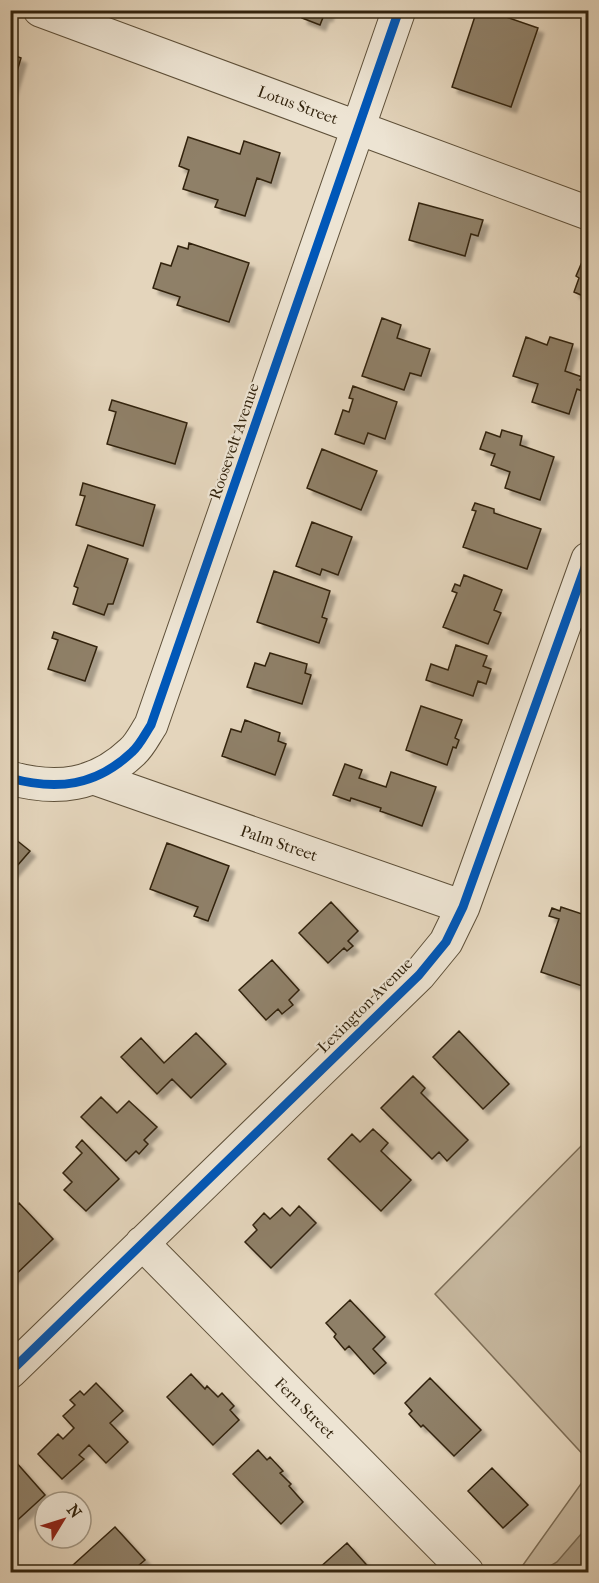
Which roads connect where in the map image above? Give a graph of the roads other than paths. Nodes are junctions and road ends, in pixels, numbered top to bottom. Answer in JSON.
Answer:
{"nodes":[{"id":1,"x":40,"y":10,"type":"edge"},
{"id":2,"x":399,"y":10,"type":"edge"},
{"id":3,"x":359,"y":128,"type":"junction"},
{"id":4,"x":588,"y":213,"type":"edge"},
{"id":5,"x":588,"y":559,"type":"edge"},
{"id":6,"x":10,"y":778,"type":"edge"},
{"id":7,"x":94,"y":778,"type":"junction"},
{"id":8,"x":463,"y":907,"type":"junction"},
{"id":9,"x":142,"y":1243,"type":"junction"},
{"id":10,"x":10,"y":1372,"type":"edge"},
{"id":11,"x":467,"y":1572,"type":"edge"}],
"edges":[{"from":1,"to":3,"type":"street","name":"Lotus Street"},
{"from":2,"to":3,"type":"street","name":"Roosevelt Avenue"},
{"from":3,"to":4,"type":"street","name":"Lotus Street"},
{"from":3,"to":7,"type":"street","name":"Roosevelt Avenue"},
{"from":5,"to":8,"type":"street","name":"Lexington Avenue"},
{"from":6,"to":7,"type":"street","name":"Roosevelt Avenue"},
{"from":7,"to":8,"type":"street","name":"Palm Street"},
{"from":8,"to":9,"type":"street","name":"Lexington Avenue"},
{"from":9,"to":10,"type":"street","name":"Lexington Avenue"},
{"from":9,"to":11,"type":"street","name":"Fern Street"}]}
